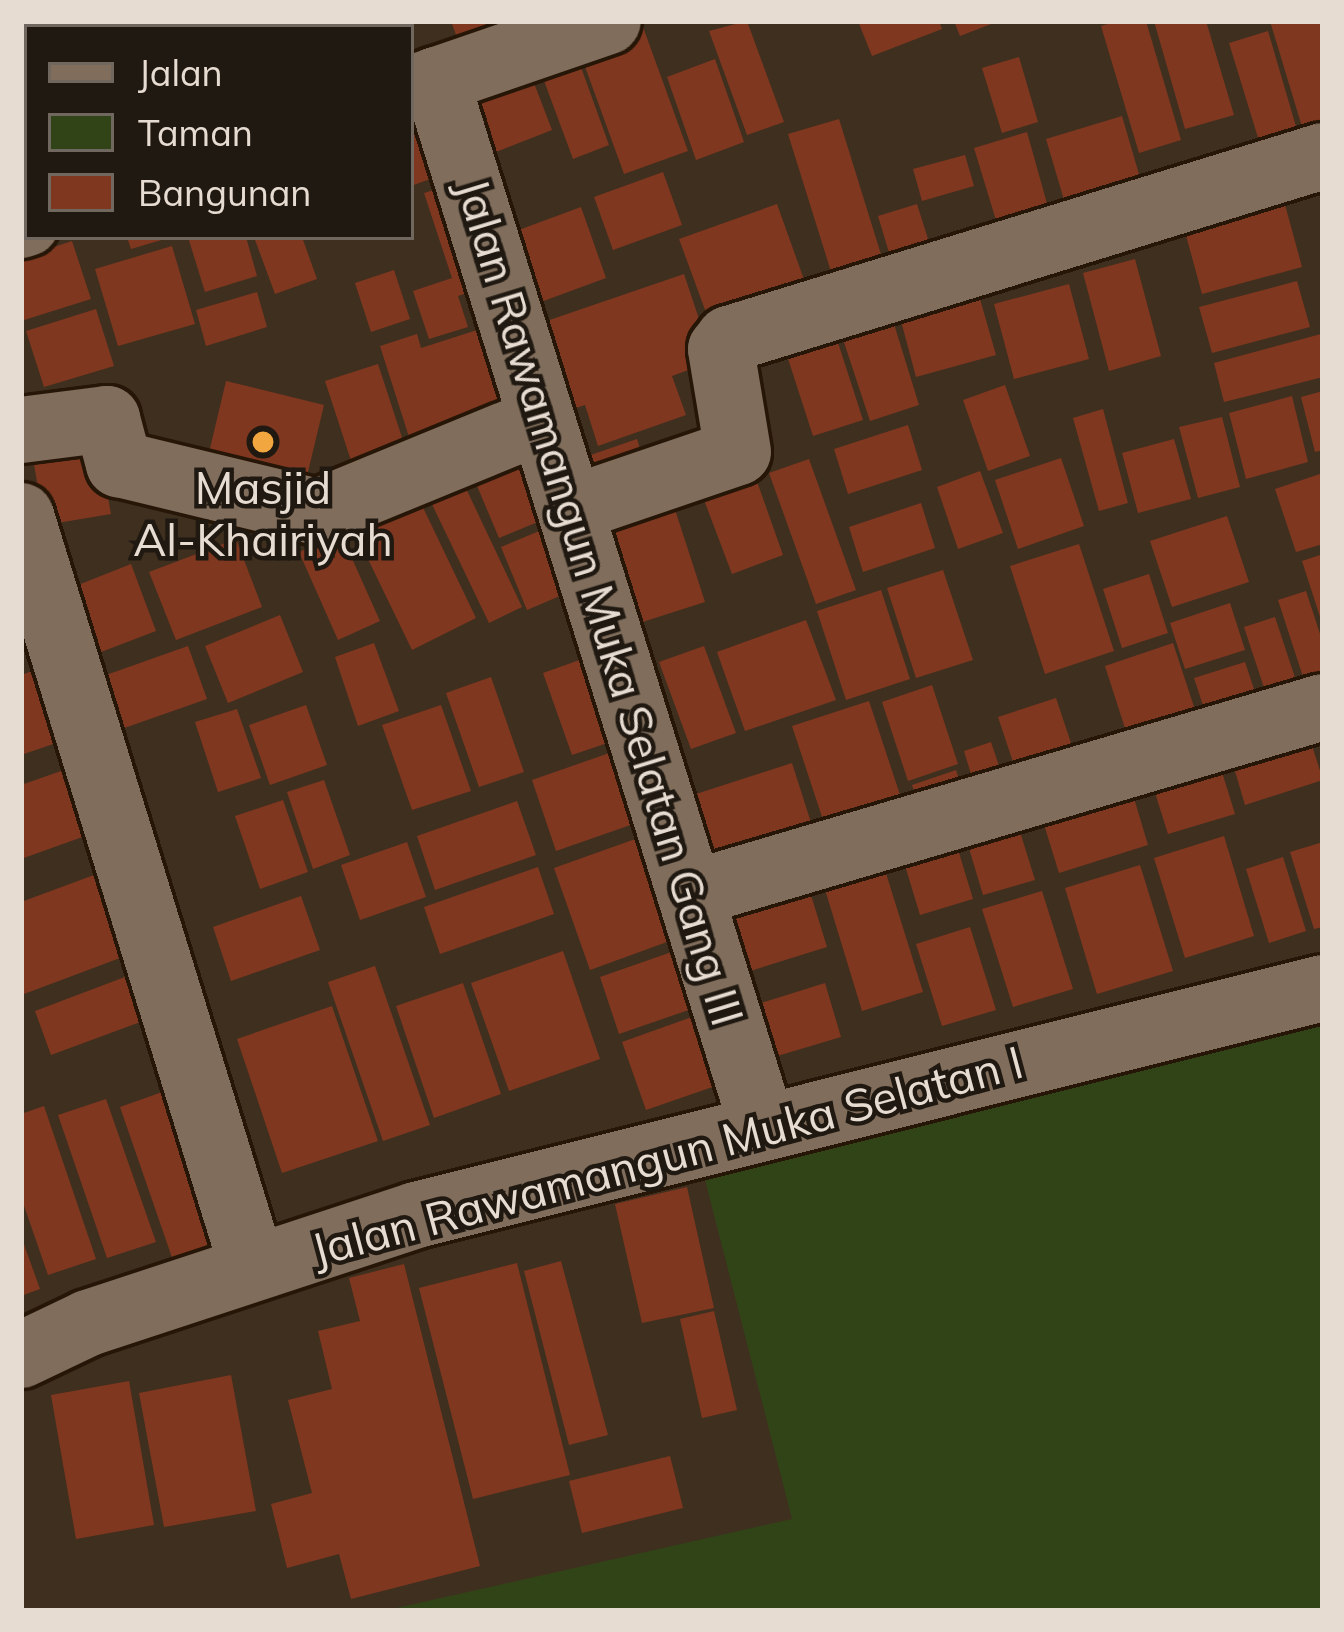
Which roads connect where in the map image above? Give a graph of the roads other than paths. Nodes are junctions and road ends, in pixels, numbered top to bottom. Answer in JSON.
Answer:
{"nodes":[{"id":1,"x":608,"y":21,"type":"edge"},
{"id":2,"x":424,"y":84,"type":"edge"},
{"id":3,"x":1323,"y":156,"type":"edge"},
{"id":4,"x":542,"y":420,"type":"junction"},
{"id":5,"x":21,"y":430,"type":"edge"},
{"id":6,"x":571,"y":509,"type":"junction"},
{"id":7,"x":21,"y":516,"type":"edge"},
{"id":8,"x":1323,"y":707,"type":"edge"},
{"id":9,"x":694,"y":893,"type":"junction"},
{"id":10,"x":1323,"y":988,"type":"edge"},
{"id":11,"x":762,"y":1125,"type":"junction"},
{"id":12,"x":252,"y":1265,"type":"junction"},
{"id":13,"x":21,"y":1355,"type":"edge"}],
"edges":[{"from":1,"to":2,"type":"street"},
{"from":2,"to":4,"type":"street","name":"Jalan Rawamangun Muka Selatan Gang III"},
{"from":3,"to":6,"type":"street"},
{"from":4,"to":5,"type":"street"},
{"from":4,"to":6,"type":"street","name":"Jalan Rawamangun Muka Selatan Gang III"},
{"from":6,"to":9,"type":"street","name":"Jalan Rawamangun Muka Selatan Gang III"},
{"from":7,"to":12,"type":"street"},
{"from":8,"to":9,"type":"street"},
{"from":9,"to":11,"type":"street","name":"Jalan Rawamangun Muka Selatan Gang III"},
{"from":10,"to":11,"type":"street","name":"Jalan Rawamangun Muka Selatan I"},
{"from":11,"to":12,"type":"street","name":"Jalan Rawamangun Muka Selatan I"},
{"from":12,"to":13,"type":"street","name":"Jalan Rawamangun Muka Selatan I"}]}
